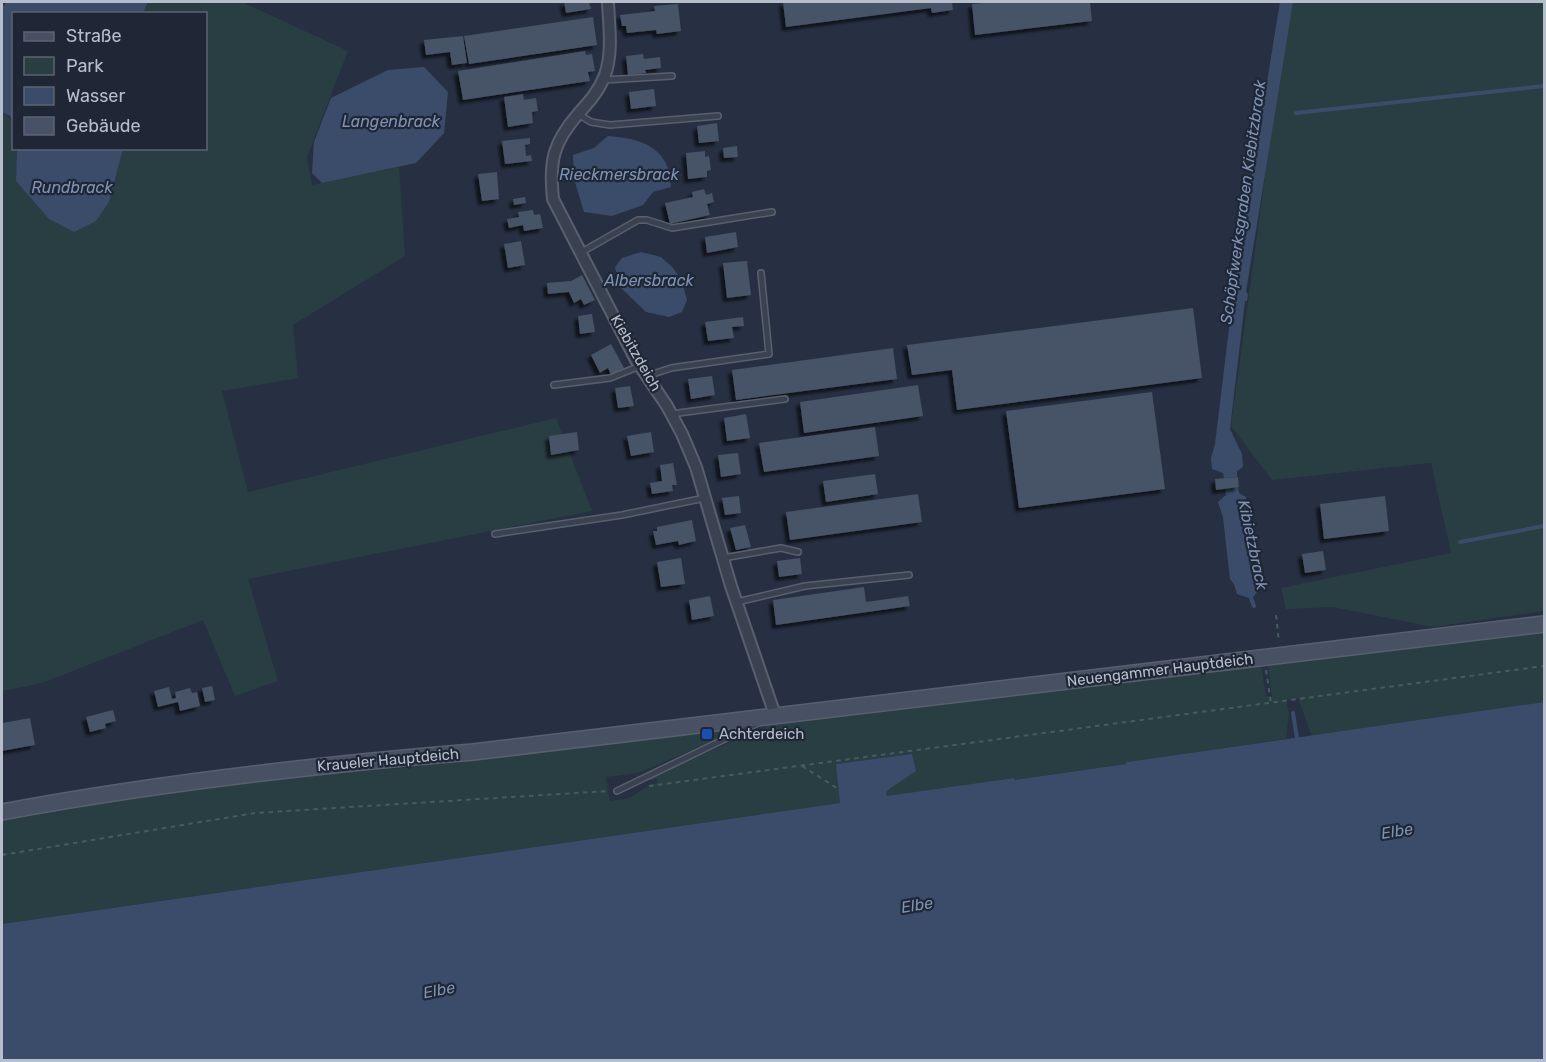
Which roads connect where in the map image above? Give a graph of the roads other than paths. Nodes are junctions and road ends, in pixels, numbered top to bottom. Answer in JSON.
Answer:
{"nodes":[{"id":1,"x":608,"y":2,"type":"edge"},
{"id":2,"x":672,"y":76,"type":"dead end"},
{"id":3,"x":602,"y":80,"type":"junction"},
{"id":4,"x":578,"y":114,"type":"junction"},
{"id":5,"x":718,"y":116,"type":"dead end"},
{"id":6,"x":772,"y":212,"type":"dead end"},
{"id":7,"x":580,"y":253,"type":"junction"},
{"id":8,"x":761,"y":273,"type":"dead end"},
{"id":9,"x":640,"y":365,"type":"junction"},
{"id":10,"x":647,"y":376,"type":"junction"},
{"id":11,"x":554,"y":385,"type":"dead end"},
{"id":12,"x":785,"y":399,"type":"dead end"},
{"id":13,"x":671,"y":414,"type":"junction"},
{"id":14,"x":705,"y":498,"type":"junction"},
{"id":15,"x":495,"y":534,"type":"dead end"},
{"id":16,"x":798,"y":552,"type":"dead end"},
{"id":17,"x":723,"y":558,"type":"junction"},
{"id":18,"x":909,"y":575,"type":"dead end"},
{"id":19,"x":737,"y":602,"type":"junction"},
{"id":20,"x":1545,"y":624,"type":"edge"},
{"id":21,"x":774,"y":715,"type":"junction"},
{"id":22,"x":617,"y":791,"type":"road end"},
{"id":23,"x":2,"y":812,"type":"edge"}],
"edges":[{"from":1,"to":3,"type":"street","name":"Kiebitzdeich"},
{"from":2,"to":3,"type":"lane"},
{"from":3,"to":4,"type":"street","name":"Kiebitzdeich"},
{"from":4,"to":5,"type":"lane"},
{"from":4,"to":7,"type":"street","name":"Kiebitzdeich"},
{"from":6,"to":7,"type":"lane"},
{"from":7,"to":9,"type":"street","name":"Kiebitzdeich"},
{"from":8,"to":10,"type":"lane"},
{"from":9,"to":10,"type":"street","name":"Kiebitzdeich"},
{"from":9,"to":11,"type":"lane"},
{"from":10,"to":13,"type":"street","name":"Kiebitzdeich"},
{"from":12,"to":13,"type":"lane"},
{"from":13,"to":14,"type":"street","name":"Kiebitzdeich"},
{"from":14,"to":15,"type":"lane"},
{"from":14,"to":17,"type":"street","name":"Kiebitzdeich"},
{"from":16,"to":17,"type":"lane"},
{"from":17,"to":19,"type":"street","name":"Kiebitzdeich"},
{"from":18,"to":19,"type":"lane"},
{"from":19,"to":21,"type":"street","name":"Kiebitzdeich"},
{"from":20,"to":21,"type":"street","name":"Neuengammer Hauptdeich"},
{"from":21,"to":22,"type":"lane"},
{"from":21,"to":23,"type":"street","name":"Kraueler Hauptdeich"}]}
